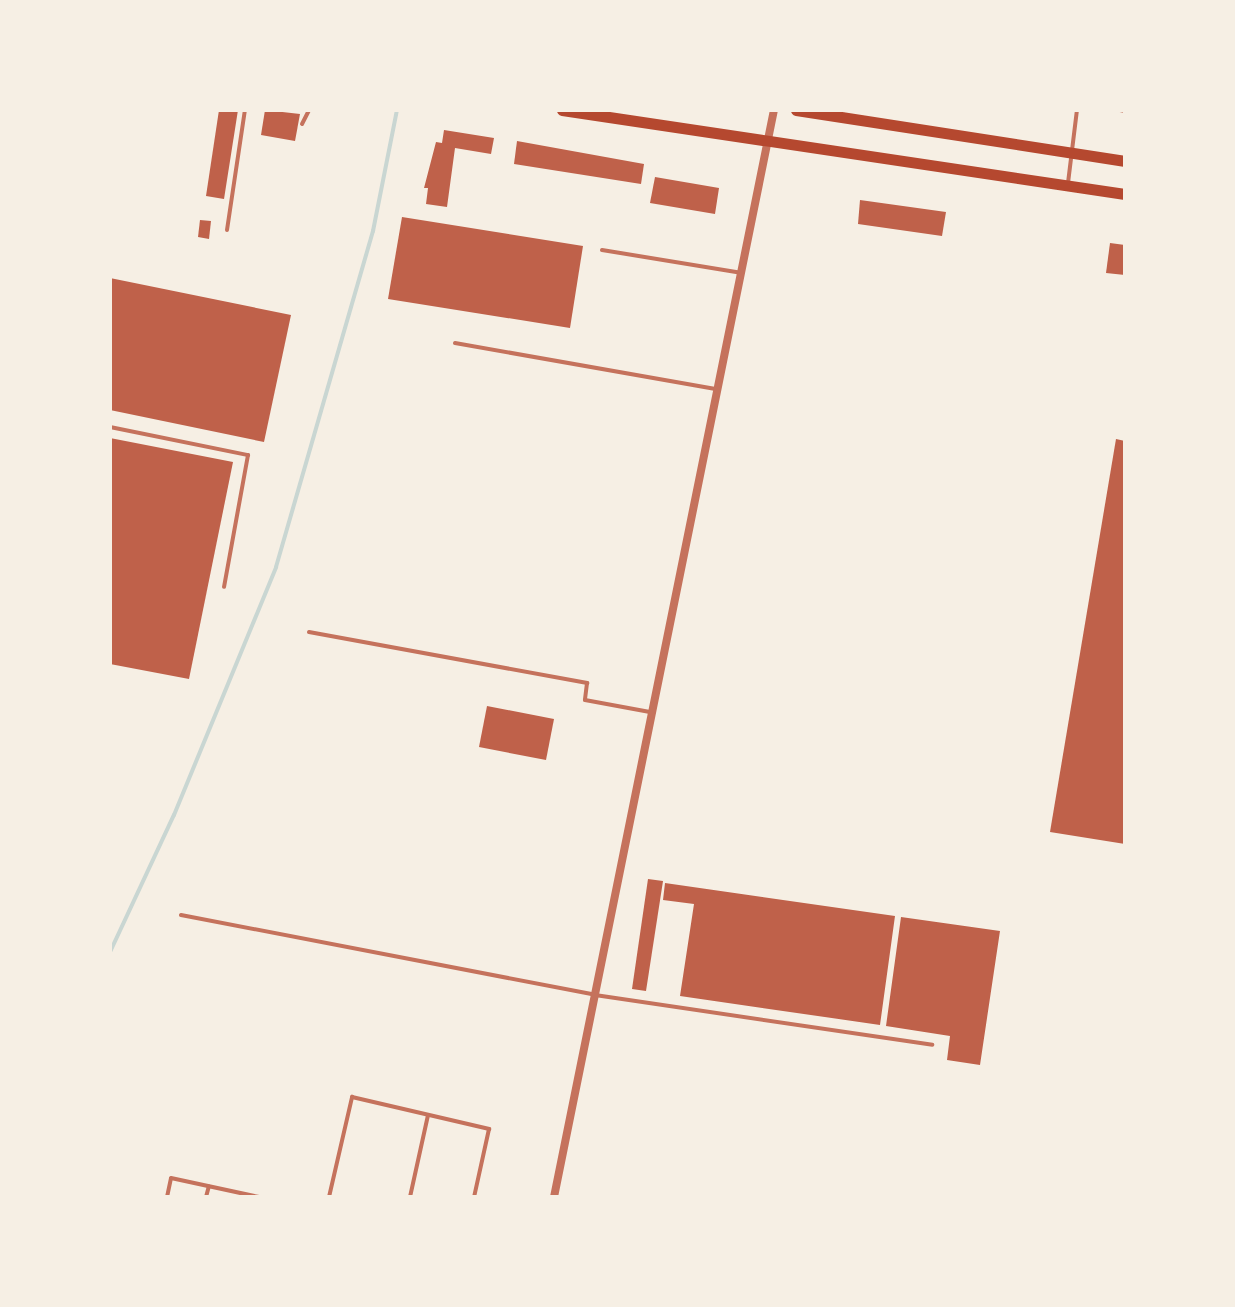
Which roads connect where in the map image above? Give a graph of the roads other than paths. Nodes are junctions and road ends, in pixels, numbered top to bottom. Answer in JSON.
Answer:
{"nodes":[{"id":1,"x":245,"y":110,"type":"edge"},
{"id":2,"x":309,"y":110,"type":"edge"},
{"id":3,"x":562,"y":110,"type":"edge"},
{"id":4,"x":774,"y":110,"type":"edge"},
{"id":5,"x":799,"y":110,"type":"edge"},
{"id":6,"x":1077,"y":110,"type":"edge"},
{"id":7,"x":302,"y":124,"type":"dead end"},
{"id":8,"x":770,"y":139,"type":"junction"},
{"id":9,"x":1072,"y":153,"type":"junction"},
{"id":10,"x":1125,"y":161,"type":"edge"},
{"id":11,"x":1067,"y":185,"type":"junction"},
{"id":12,"x":1125,"y":194,"type":"edge"},
{"id":13,"x":227,"y":230,"type":"dead end"},
{"id":14,"x":602,"y":250,"type":"dead end"},
{"id":15,"x":742,"y":273,"type":"junction"},
{"id":16,"x":455,"y":343,"type":"dead end"},
{"id":17,"x":718,"y":389,"type":"junction"},
{"id":18,"x":110,"y":427,"type":"edge"},
{"id":19,"x":224,"y":587,"type":"dead end"},
{"id":20,"x":309,"y":632,"type":"dead end"},
{"id":21,"x":652,"y":713,"type":"junction"},
{"id":22,"x":181,"y":915,"type":"dead end"},
{"id":23,"x":595,"y":995,"type":"junction"},
{"id":24,"x":932,"y":1045,"type":"dead end"},
{"id":25,"x":428,"y":1115,"type":"junction"},
{"id":26,"x":209,"y":1186,"type":"junction"},
{"id":27,"x":167,"y":1197,"type":"edge"},
{"id":28,"x":206,"y":1197,"type":"edge"},
{"id":29,"x":257,"y":1197,"type":"edge"},
{"id":30,"x":329,"y":1197,"type":"edge"},
{"id":31,"x":410,"y":1197,"type":"edge"},
{"id":32,"x":474,"y":1197,"type":"edge"},
{"id":33,"x":554,"y":1197,"type":"edge"}],
"edges":[{"from":1,"to":13,"type":"lane"},
{"from":2,"to":7,"type":"lane"},
{"from":3,"to":8,"type":"main road"},
{"from":4,"to":8,"type":"street"},
{"from":5,"to":9,"type":"main road"},
{"from":6,"to":9,"type":"lane"},
{"from":8,"to":11,"type":"main road"},
{"from":8,"to":15,"type":"street"},
{"from":9,"to":10,"type":"main road"},
{"from":9,"to":11,"type":"lane"},
{"from":11,"to":12,"type":"main road"},
{"from":14,"to":15,"type":"lane"},
{"from":15,"to":17,"type":"street"},
{"from":16,"to":17,"type":"lane"},
{"from":17,"to":21,"type":"street"},
{"from":18,"to":19,"type":"lane"},
{"from":20,"to":21,"type":"lane"},
{"from":21,"to":23,"type":"street"},
{"from":22,"to":23,"type":"lane"},
{"from":23,"to":24,"type":"lane"},
{"from":23,"to":33,"type":"street"},
{"from":25,"to":30,"type":"lane"},
{"from":25,"to":31,"type":"lane"},
{"from":25,"to":32,"type":"lane"},
{"from":26,"to":27,"type":"lane"},
{"from":26,"to":28,"type":"lane"},
{"from":26,"to":29,"type":"lane"}]}
